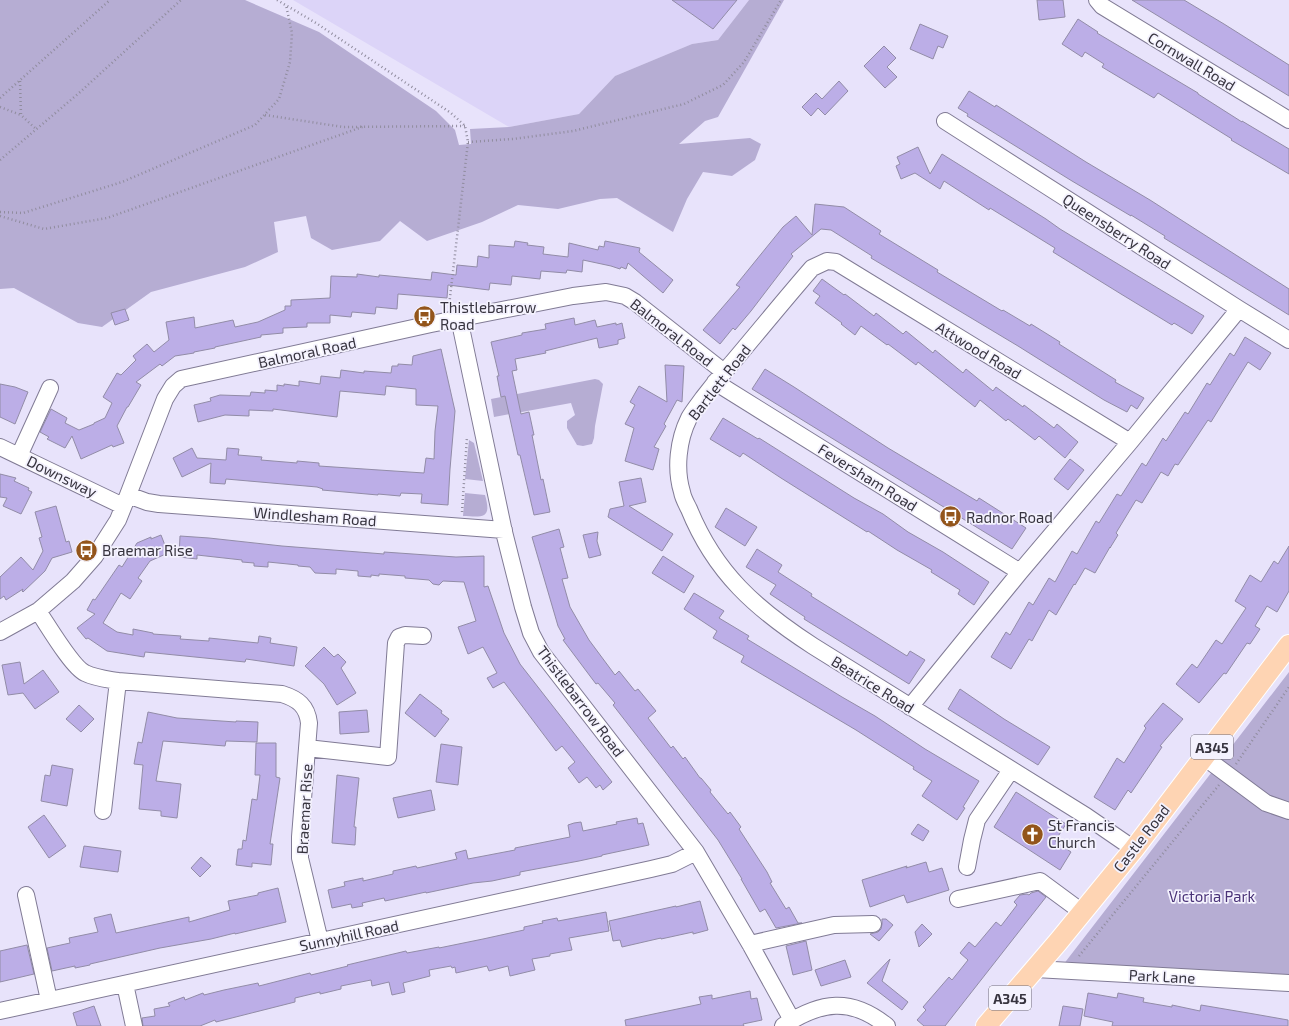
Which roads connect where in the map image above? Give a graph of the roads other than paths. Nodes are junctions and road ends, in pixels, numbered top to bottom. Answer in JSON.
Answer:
{"nodes":[{"id":1,"x":1097,"y":0,"type":"edge"},
{"id":2,"x":1289,"y":120,"type":"edge"},
{"id":3,"x":945,"y":121,"type":"dead end"},
{"id":4,"x":827,"y":260,"type":"joint"},
{"id":5,"x":1239,"y":310,"type":"junction"},
{"id":6,"x":453,"y":320,"type":"junction"},
{"id":7,"x":1289,"y":340,"type":"edge"},
{"id":8,"x":720,"y":377,"type":"junction"},
{"id":9,"x":50,"y":388,"type":"dead end"},
{"id":10,"x":1130,"y":442,"type":"junction"},
{"id":11,"x":0,"y":447,"type":"edge"},
{"id":12,"x":19,"y":456,"type":"junction"},
{"id":13,"x":678,"y":462,"type":"joint"},
{"id":14,"x":126,"y":501,"type":"junction"},
{"id":15,"x":504,"y":530,"type":"junction"},
{"id":16,"x":1020,"y":572,"type":"junction"},
{"id":17,"x":38,"y":611,"type":"junction"},
{"id":18,"x":0,"y":632,"type":"edge"},
{"id":19,"x":423,"y":636,"type":"dead end"},
{"id":20,"x":1289,"y":645,"type":"edge"},
{"id":21,"x":118,"y":681,"type":"junction"},
{"id":22,"x":910,"y":707,"type":"junction"},
{"id":23,"x":307,"y":748,"type":"junction"},
{"id":24,"x":1204,"y":757,"type":"junction"},
{"id":25,"x":1011,"y":770,"type":"junction"},
{"id":26,"x":103,"y":811,"type":"dead end"},
{"id":27,"x":1289,"y":811,"type":"edge"},
{"id":28,"x":1134,"y":849,"type":"junction"},
{"id":29,"x":696,"y":852,"type":"junction"},
{"id":30,"x":967,"y":867,"type":"dead end"},
{"id":31,"x":26,"y":895,"type":"dead end"},
{"id":32,"x":958,"y":899,"type":"dead end"},
{"id":33,"x":1082,"y":912,"type":"junction"},
{"id":34,"x":873,"y":924,"type":"dead end"},
{"id":35,"x":320,"y":941,"type":"junction"},
{"id":36,"x":750,"y":944,"type":"junction"},
{"id":37,"x":1035,"y":969,"type":"junction"},
{"id":38,"x":1289,"y":983,"type":"edge"},
{"id":39,"x":125,"y":984,"type":"junction"},
{"id":40,"x":49,"y":1000,"type":"junction"},
{"id":41,"x":0,"y":1011,"type":"edge"},
{"id":42,"x":788,"y":1023,"type":"edge"},
{"id":43,"x":134,"y":1026,"type":"edge"},
{"id":44,"x":887,"y":1026,"type":"edge"},
{"id":45,"x":986,"y":1026,"type":"edge"}],
"edges":[{"from":1,"to":2,"type":"street","name":"Cornwall Road"},
{"from":3,"to":5,"type":"street","name":"Queensberry Road"},
{"from":4,"to":8,"type":"street","name":"Bartlett Road"},
{"from":4,"to":10,"type":"street","name":"Attwood Road"},
{"from":5,"to":7,"type":"street","name":"Queensberry Road"},
{"from":5,"to":10,"type":"street"},
{"from":6,"to":8,"type":"street","name":"Balmoral Road"},
{"from":6,"to":14,"type":"street","name":"Balmoral Road"},
{"from":6,"to":15,"type":"street","name":"Thistlebarrow Road"},
{"from":8,"to":13,"type":"street","name":"Bartlett Road"},
{"from":8,"to":16,"type":"street","name":"Feversham Road"},
{"from":9,"to":12,"type":"street"},
{"from":10,"to":16,"type":"street"},
{"from":11,"to":12,"type":"street","name":"Downsway"},
{"from":12,"to":14,"type":"street","name":"Downsway"},
{"from":13,"to":22,"type":"street","name":"Beatrice Road"},
{"from":14,"to":15,"type":"street","name":"Windlesham Road"},
{"from":14,"to":17,"type":"street","name":"Balmoral Road"},
{"from":15,"to":29,"type":"street","name":"Thistlebarrow Road"},
{"from":16,"to":22,"type":"street"},
{"from":17,"to":18,"type":"street","name":"Balmoral Road"},
{"from":17,"to":21,"type":"street","name":"Braemar Rise"},
{"from":19,"to":23,"type":"street","name":"Braemar Rise"},
{"from":20,"to":24,"type":"main road","name":"Castle Road","number":"A345"},
{"from":21,"to":23,"type":"street","name":"Braemar Rise"},
{"from":21,"to":26,"type":"street"},
{"from":22,"to":25,"type":"street","name":"Beatrice Road"},
{"from":23,"to":35,"type":"street","name":"Braemar Rise"},
{"from":24,"to":27,"type":"street"},
{"from":24,"to":28,"type":"main road","name":"Castle Road","number":"A345"},
{"from":25,"to":28,"type":"street","name":"Beatrice Road"},
{"from":25,"to":30,"type":"street"},
{"from":28,"to":33,"type":"main road","name":"Castle Road","number":"A345"},
{"from":29,"to":35,"type":"street","name":"Sunnyhill Road"},
{"from":29,"to":36,"type":"street","name":"Thistlebarrow Road"},
{"from":31,"to":40,"type":"street"},
{"from":32,"to":33,"type":"street"},
{"from":33,"to":37,"type":"main road","name":"Castle Road","number":"A345"},
{"from":34,"to":36,"type":"street"},
{"from":35,"to":39,"type":"street","name":"Sunnyhill Road"},
{"from":36,"to":42,"type":"street","name":"Thistlebarrow Road"},
{"from":37,"to":38,"type":"street","name":"Park Lane"},
{"from":37,"to":45,"type":"main road","name":"Castle Road","number":"A345"},
{"from":39,"to":40,"type":"street","name":"Sunnyhill Road"},
{"from":39,"to":43,"type":"street"},
{"from":40,"to":41,"type":"street","name":"Sunnyhill Road"},
{"from":42,"to":44,"type":"street"}]}
